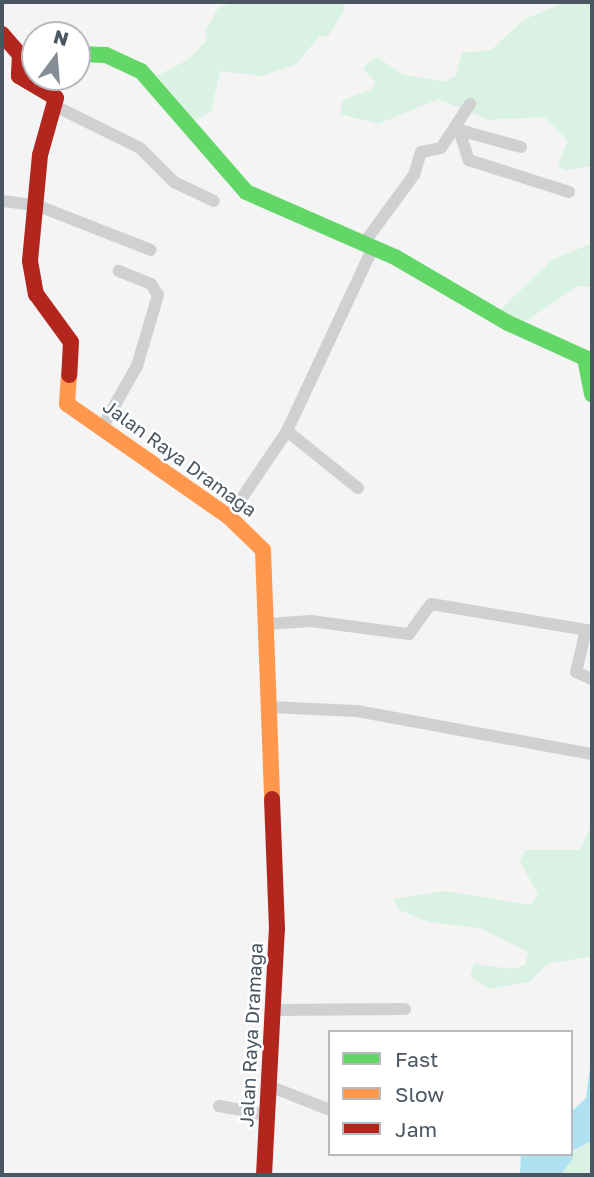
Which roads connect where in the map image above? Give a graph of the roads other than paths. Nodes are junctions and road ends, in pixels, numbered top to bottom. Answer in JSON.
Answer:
{"nodes":[{"id":1,"x":2,"y":34,"type":"edge"},
{"id":2,"x":21,"y":50,"type":"edge"},
{"id":3,"x":91,"y":54,"type":"edge"},
{"id":4,"x":51,"y":91,"type":"edge"},
{"id":5,"x":470,"y":104,"type":"dead end"},
{"id":6,"x":55,"y":106,"type":"junction"},
{"id":7,"x":459,"y":130,"type":"junction"},
{"id":8,"x":521,"y":147,"type":"dead end"},
{"id":9,"x":569,"y":192,"type":"dead end"},
{"id":10,"x":2,"y":201,"type":"edge"},
{"id":11,"x":214,"y":201,"type":"dead end"},
{"id":12,"x":36,"y":205,"type":"junction"},
{"id":13,"x":368,"y":245,"type":"junction"},
{"id":14,"x":151,"y":250,"type":"dead end"},
{"id":15,"x":118,"y":271,"type":"dead end"},
{"id":16,"x":592,"y":394,"type":"edge"},
{"id":17,"x":103,"y":426,"type":"junction"},
{"id":18,"x":287,"y":431,"type":"junction"},
{"id":19,"x":358,"y":488,"type":"dead end"},
{"id":20,"x":229,"y":517,"type":"junction"},
{"id":21,"x":268,"y":624,"type":"junction"},
{"id":22,"x":589,"y":630,"type":"edge"},
{"id":23,"x":592,"y":680,"type":"edge"},
{"id":24,"x":270,"y":707,"type":"junction"},
{"id":25,"x":592,"y":754,"type":"edge"},
{"id":26,"x":405,"y":1009,"type":"dead end"},
{"id":27,"x":272,"y":1010,"type":"junction"},
{"id":28,"x":269,"y":1086,"type":"junction"},
{"id":29,"x":219,"y":1106,"type":"dead end"},
{"id":30,"x":328,"y":1109,"type":"edge"},
{"id":31,"x":267,"y":1115,"type":"junction"},
{"id":32,"x":264,"y":1175,"type":"edge"}],
"edges":[{"from":1,"to":2,"type":"street"},
{"from":3,"to":13,"type":"street"},
{"from":4,"to":6,"type":"street"},
{"from":5,"to":7,"type":"street"},
{"from":6,"to":11,"type":"street"},
{"from":6,"to":12,"type":"street","name":"Jalan Raya Dramaga"},
{"from":7,"to":8,"type":"street"},
{"from":7,"to":9,"type":"street"},
{"from":7,"to":13,"type":"street"},
{"from":10,"to":12,"type":"street"},
{"from":12,"to":14,"type":"street"},
{"from":12,"to":17,"type":"street","name":"Jalan Raya Dramaga"},
{"from":13,"to":16,"type":"street"},
{"from":13,"to":18,"type":"street"},
{"from":15,"to":17,"type":"street"},
{"from":17,"to":20,"type":"street","name":"Jalan Raya Dramaga"},
{"from":18,"to":19,"type":"street"},
{"from":18,"to":20,"type":"street"},
{"from":20,"to":21,"type":"street","name":"Jalan Raya Dramaga"},
{"from":21,"to":22,"type":"street"},
{"from":21,"to":24,"type":"street","name":"Jalan Raya Dramaga"},
{"from":22,"to":23,"type":"street"},
{"from":24,"to":25,"type":"street"},
{"from":24,"to":27,"type":"street","name":"Jalan Raya Dramaga"},
{"from":26,"to":27,"type":"street"},
{"from":27,"to":28,"type":"street","name":"Jalan Raya Dramaga"},
{"from":28,"to":30,"type":"street"},
{"from":28,"to":31,"type":"street","name":"Jalan Raya Dramaga"},
{"from":29,"to":31,"type":"street"},
{"from":31,"to":32,"type":"street","name":"Jalan Raya Dramaga"}]}
